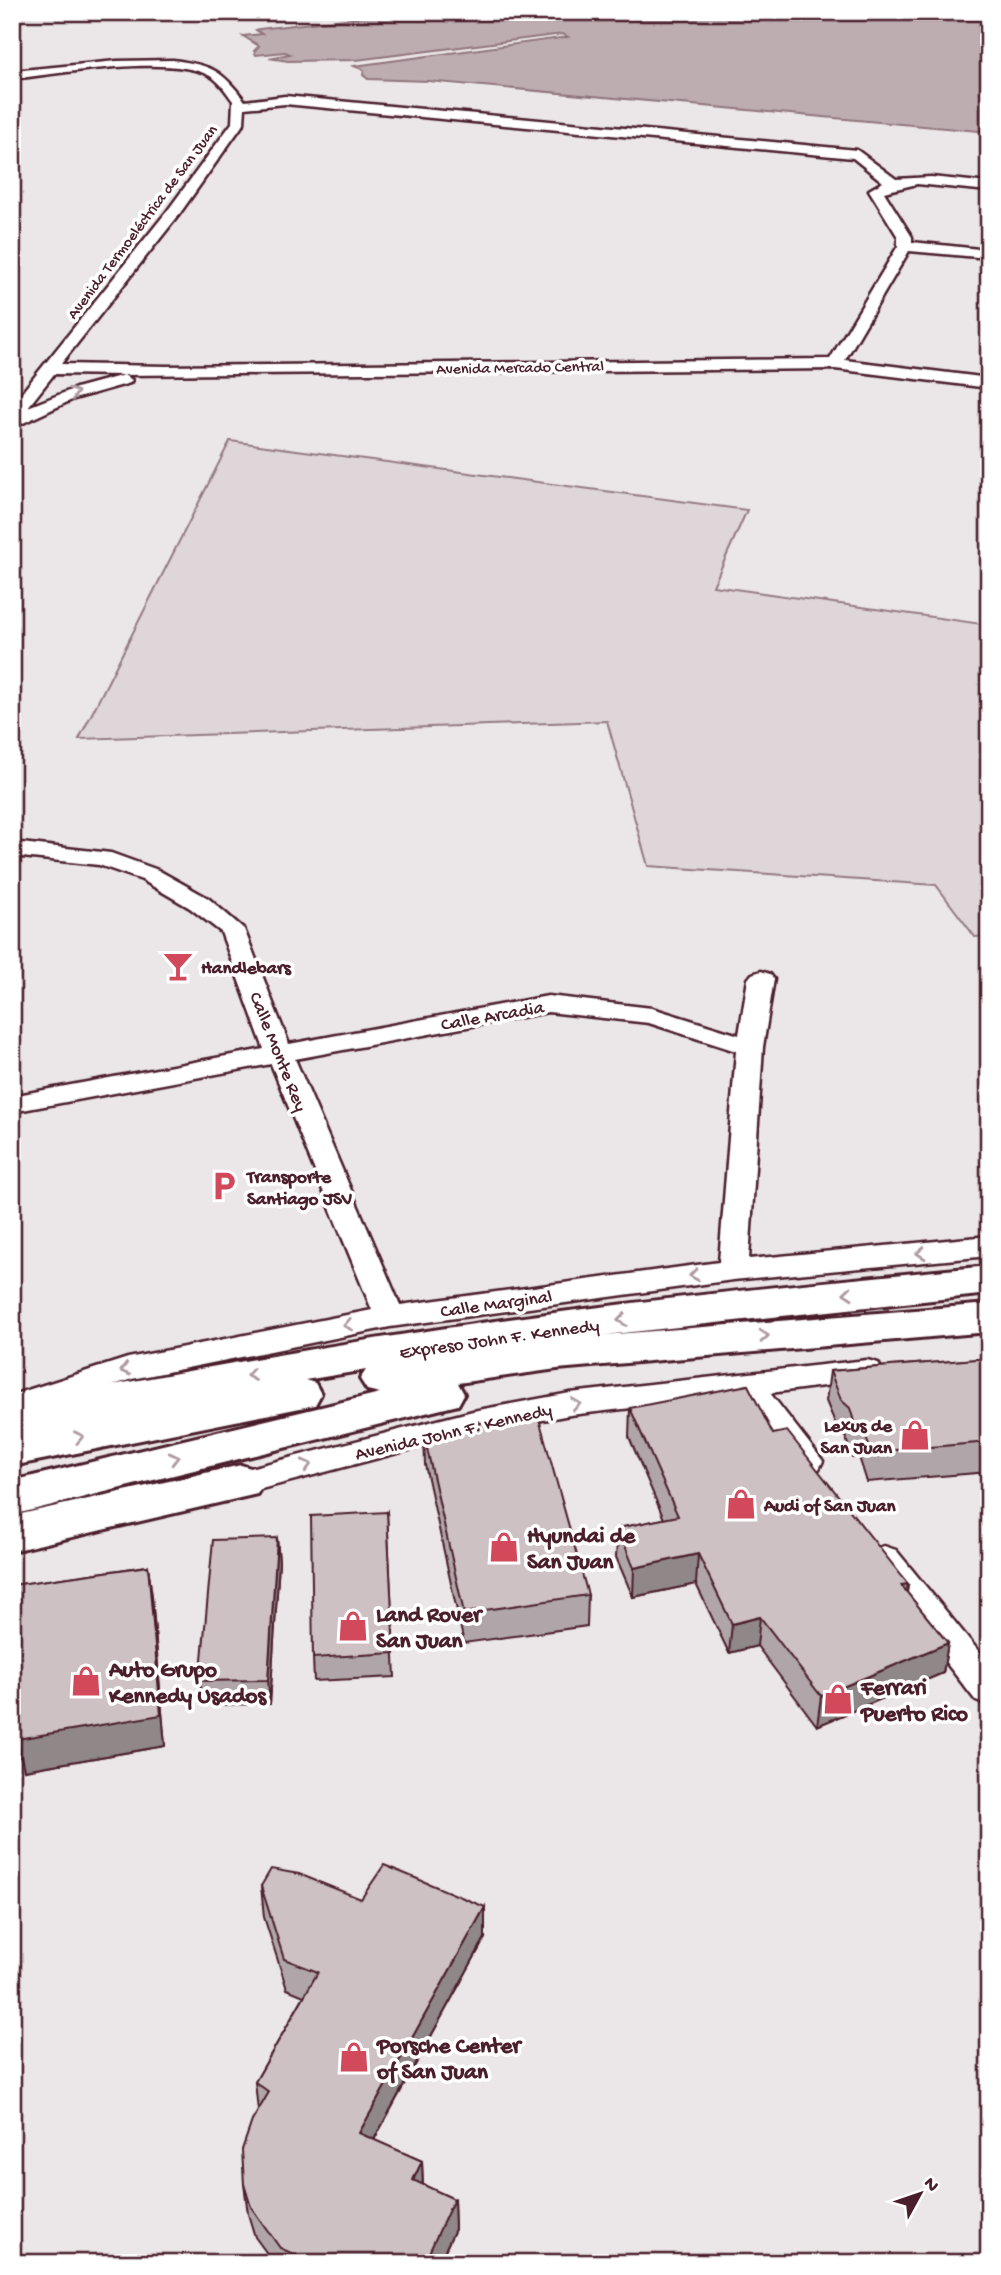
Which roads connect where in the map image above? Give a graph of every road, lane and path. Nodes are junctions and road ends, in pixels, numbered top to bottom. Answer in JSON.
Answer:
{"nodes":[{"id":1,"x":12,"y":75,"type":"edge"},
{"id":2,"x":239,"y":105,"type":"junction"},
{"id":3,"x":891,"y":182,"type":"junction"},
{"id":4,"x":989,"y":187,"type":"edge"},
{"id":5,"x":905,"y":246,"type":"junction"},
{"id":6,"x":989,"y":254,"type":"edge"},
{"id":7,"x":835,"y":364,"type":"junction"},
{"id":8,"x":50,"y":369,"type":"junction"},
{"id":9,"x":166,"y":371,"type":"junction"},
{"id":10,"x":989,"y":383,"type":"edge"},
{"id":11,"x":12,"y":416,"type":"edge"},
{"id":12,"x":12,"y":421,"type":"edge"},
{"id":13,"x":12,"y":849,"type":"edge"},
{"id":14,"x":761,"y":979,"type":"dead end"},
{"id":15,"x":750,"y":1047,"type":"junction"},
{"id":16,"x":279,"y":1052,"type":"junction"},
{"id":17,"x":12,"y":1104,"type":"edge"},
{"id":18,"x":989,"y":1246,"type":"edge"},
{"id":19,"x":733,"y":1270,"type":"junction"},
{"id":20,"x":989,"y":1280,"type":"edge"},
{"id":21,"x":390,"y":1317,"type":"junction"},
{"id":22,"x":989,"y":1318,"type":"edge"},
{"id":23,"x":557,"y":1354,"type":"junction"},
{"id":24,"x":892,"y":1369,"type":"edge"},
{"id":25,"x":745,"y":1384,"type":"junction"},
{"id":26,"x":12,"y":1407,"type":"edge"},
{"id":27,"x":12,"y":1420,"type":"edge"},
{"id":28,"x":12,"y":1450,"type":"edge"},
{"id":29,"x":241,"y":1482,"type":"junction"},
{"id":30,"x":829,"y":1489,"type":"edge"},
{"id":31,"x":12,"y":1498,"type":"edge"},
{"id":32,"x":862,"y":1531,"type":"edge"},
{"id":33,"x":12,"y":1534,"type":"edge"},
{"id":34,"x":12,"y":1549,"type":"edge"},
{"id":35,"x":989,"y":1691,"type":"edge"}],
"edges":[{"from":1,"to":2,"type":"street"},
{"from":2,"to":3,"type":"street"},
{"from":2,"to":8,"type":"street","name":"Avenida Termoeléctrica de San Juan"},
{"from":3,"to":4,"type":"street"},
{"from":3,"to":5,"type":"street"},
{"from":5,"to":6,"type":"street"},
{"from":5,"to":7,"type":"street"},
{"from":7,"to":9,"type":"street","name":"Avenida Mercado Central"},
{"from":7,"to":10,"type":"street","name":"Avenida Mercado Central"},
{"from":8,"to":9,"type":"street","name":"Avenida Mercado Central"},
{"from":8,"to":11,"type":"street","name":"Avenida Termoeléctrica de San Juan"},
{"from":12,"to":9,"type":"street","one_way":true},
{"from":13,"to":16,"type":"street","name":"Calle Monte Rey"},
{"from":14,"to":15,"type":"street"},
{"from":15,"to":16,"type":"street","name":"Calle Arcadia"},
{"from":15,"to":19,"type":"street"},
{"from":16,"to":17,"type":"street","name":"Calle Arcadia"},
{"from":16,"to":21,"type":"street","name":"Calle Monte Rey"},
{"from":18,"to":19,"type":"street","name":"Calle Marginal","one_way":true},
{"from":19,"to":21,"type":"street","name":"Calle Marginal","one_way":true},
{"from":20,"to":27,"type":"highway","name":"Expreso John F. Kennedy","one_way":true},
{"from":21,"to":26,"type":"street","name":"Calle Marginal","one_way":true},
{"from":23,"to":22,"type":"highway","name":"Expreso John F. Kennedy","one_way":true},
{"from":28,"to":23,"type":"highway","name":"Expreso John F. Kennedy","one_way":true},
{"from":31,"to":23,"type":"highway","one_way":true},
{"from":24,"to":25,"type":"street","name":"Avenida John F. Kennedy"},
{"from":29,"to":25,"type":"street","name":"Avenida John F. Kennedy","one_way":true},
{"from":25,"to":30,"type":"street"},
{"from":29,"to":33,"type":"highway"},
{"from":29,"to":34,"type":"street","name":"Avenida John F. Kennedy"},
{"from":32,"to":35,"type":"street"}]}
